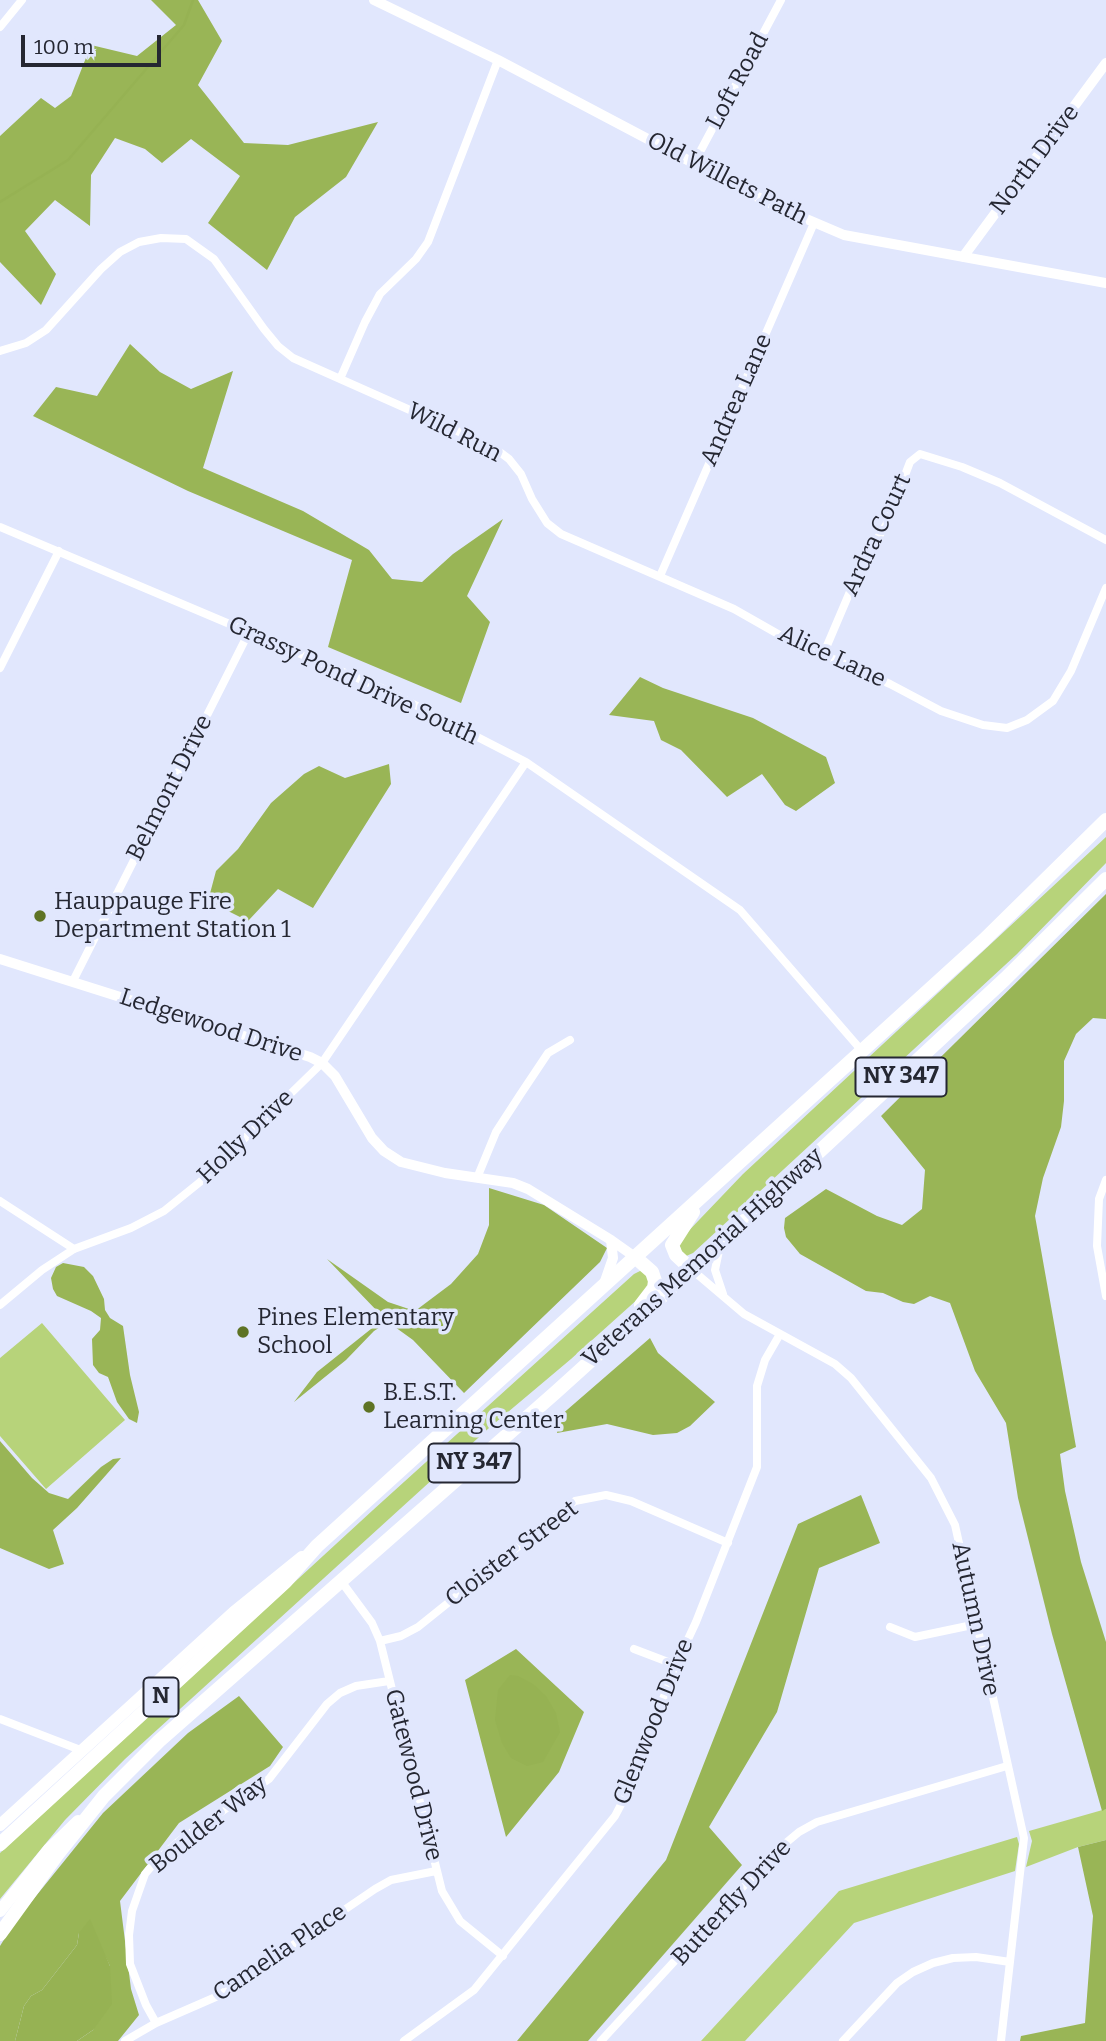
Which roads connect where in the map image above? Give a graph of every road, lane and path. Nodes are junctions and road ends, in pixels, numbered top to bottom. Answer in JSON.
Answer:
{"nodes":[{"id":1,"x":22,"y":0,"type":"edge"},
{"id":2,"x":374,"y":0,"type":"edge"},
{"id":3,"x":781,"y":0,"type":"edge"},
{"id":4,"x":0,"y":27,"type":"edge"},
{"id":5,"x":498,"y":60,"type":"junction"},
{"id":6,"x":1106,"y":63,"type":"edge"},
{"id":7,"x":694,"y":163,"type":"junction"},
{"id":8,"x":814,"y":223,"type":"junction"},
{"id":9,"x":963,"y":257,"type":"junction"},
{"id":10,"x":1106,"y":283,"type":"edge"},
{"id":11,"x":0,"y":351,"type":"edge"},
{"id":12,"x":340,"y":379,"type":"junction"},
{"id":13,"x":0,"y":527,"type":"edge"},
{"id":14,"x":1106,"y":540,"type":"edge"},
{"id":15,"x":59,"y":551,"type":"junction"},
{"id":16,"x":660,"y":576,"type":"junction"},
{"id":17,"x":1106,"y":588,"type":"edge"},
{"id":18,"x":248,"y":632,"type":"junction"},
{"id":19,"x":823,"y":655,"type":"junction"},
{"id":20,"x":0,"y":668,"type":"edge"},
{"id":21,"x":526,"y":762,"type":"junction"},
{"id":22,"x":1106,"y":820,"type":"edge"},
{"id":23,"x":1106,"y":879,"type":"edge"},
{"id":24,"x":0,"y":959,"type":"edge"},
{"id":25,"x":73,"y":981,"type":"junction"},
{"id":26,"x":570,"y":1040,"type":"dead end"},
{"id":27,"x":862,"y":1051,"type":"junction"},
{"id":28,"x":322,"y":1063,"type":"junction"},
{"id":29,"x":477,"y":1178,"type":"junction"},
{"id":30,"x":1106,"y":1180,"type":"edge"},
{"id":31,"x":708,"y":1191,"type":"junction"},
{"id":32,"x":0,"y":1202,"type":"edge"},
{"id":33,"x":611,"y":1240,"type":"junction"},
{"id":34,"x":722,"y":1242,"type":"junction"},
{"id":35,"x":74,"y":1249,"type":"junction"},
{"id":36,"x":635,"y":1256,"type":"junction"},
{"id":37,"x":691,"y":1269,"type":"junction"},
{"id":38,"x":604,"y":1286,"type":"junction"},
{"id":39,"x":1106,"y":1296,"type":"edge"},
{"id":40,"x":724,"y":1297,"type":"junction"},
{"id":41,"x":0,"y":1305,"type":"edge"},
{"id":42,"x":780,"y":1334,"type":"junction"},
{"id":43,"x":608,"y":1346,"type":"junction"},
{"id":44,"x":728,"y":1543,"type":"junction"},
{"id":45,"x":317,"y":1546,"type":"junction"},
{"id":46,"x":341,"y":1581,"type":"junction"},
{"id":47,"x":977,"y":1624,"type":"junction"},
{"id":48,"x":890,"y":1628,"type":"dead end"},
{"id":49,"x":380,"y":1641,"type":"junction"},
{"id":50,"x":634,"y":1648,"type":"dead end"},
{"id":51,"x":676,"y":1665,"type":"junction"},
{"id":52,"x":389,"y":1681,"type":"junction"},
{"id":53,"x":0,"y":1719,"type":"edge"},
{"id":54,"x":83,"y":1751,"type":"junction"},
{"id":55,"x":1007,"y":1766,"type":"junction"},
{"id":56,"x":104,"y":1796,"type":"junction"},
{"id":57,"x":0,"y":1825,"type":"edge"},
{"id":58,"x":0,"y":1844,"type":"edge"},
{"id":59,"x":436,"y":1871,"type":"junction"},
{"id":60,"x":0,"y":1911,"type":"edge"},
{"id":61,"x":0,"y":1934,"type":"edge"},
{"id":62,"x":503,"y":1956,"type":"junction"},
{"id":63,"x":1010,"y":1962,"type":"junction"},
{"id":64,"x":156,"y":2023,"type":"junction"},
{"id":65,"x":125,"y":2041,"type":"edge"},
{"id":66,"x":404,"y":2041,"type":"edge"},
{"id":67,"x":601,"y":2041,"type":"edge"},
{"id":68,"x":843,"y":2041,"type":"edge"},
{"id":69,"x":1001,"y":2041,"type":"edge"}],
"edges":[{"from":1,"to":4,"type":"street"},
{"from":2,"to":5,"type":"street","name":"Old Willets Path"},
{"from":3,"to":7,"type":"street","name":"Loft Road"},
{"from":5,"to":7,"type":"street","name":"Old Willets Path"},
{"from":5,"to":12,"type":"street"},
{"from":6,"to":9,"type":"street","name":"North Drive"},
{"from":7,"to":8,"type":"street","name":"Old Willets Path"},
{"from":8,"to":9,"type":"street","name":"Old Willets Path"},
{"from":8,"to":16,"type":"street","name":"Andrea Lane"},
{"from":9,"to":10,"type":"street","name":"Old Willets Path"},
{"from":11,"to":12,"type":"street","name":"Wild Run"},
{"from":12,"to":16,"type":"street","name":"Wild Run"},
{"from":13,"to":15,"type":"street","name":"Grassy Pond Drive South"},
{"from":14,"to":19,"type":"street","name":"Ardra Court"},
{"from":15,"to":18,"type":"street","name":"Grassy Pond Drive South"},
{"from":15,"to":20,"type":"street"},
{"from":16,"to":19,"type":"street","name":"Alice Lane"},
{"from":17,"to":19,"type":"street","name":"Alice Lane"},
{"from":18,"to":21,"type":"street","name":"Grassy Pond Drive South"},
{"from":18,"to":25,"type":"street","name":"Belmont Drive"},
{"from":21,"to":27,"type":"street","name":"Grassy Pond Drive South"},
{"from":21,"to":28,"type":"street","name":"Holly Drive"},
{"from":22,"to":27,"type":"highway","name":"Veterans Memorial Highway","number":"NY 347"},
{"from":23,"to":34,"type":"highway","name":"Veterans Memorial Highway","number":"NY 347"},
{"from":24,"to":25,"type":"street","name":"Ledgewood Drive"},
{"from":25,"to":28,"type":"street","name":"Ledgewood Drive"},
{"from":26,"to":29,"type":"street"},
{"from":27,"to":31,"type":"highway","name":"Veterans Memorial Highway","number":"NY 347"},
{"from":28,"to":29,"type":"street","name":"Ledgewood Drive"},
{"from":28,"to":35,"type":"street","name":"Holly Drive"},
{"from":29,"to":33,"type":"street","name":"Ledgewood Drive"},
{"from":30,"to":39,"type":"street"},
{"from":31,"to":36,"type":"highway","name":"Veterans Memorial Highway","number":"NY 347"},
{"from":31,"to":37,"type":"highway"},
{"from":32,"to":35,"type":"street"},
{"from":33,"to":36,"type":"street","name":"Ledgewood Drive"},
{"from":33,"to":38,"type":"street"},
{"from":34,"to":37,"type":"highway","name":"Veterans Memorial Highway","number":"NY 347"},
{"from":34,"to":40,"type":"street"},
{"from":35,"to":41,"type":"street","name":"Holly Drive"},
{"from":36,"to":38,"type":"highway","name":"Veterans Memorial Highway","number":"NY 347"},
{"from":36,"to":43,"type":"highway"},
{"from":37,"to":40,"type":"street","name":"Autumn Drive"},
{"from":37,"to":43,"type":"highway","name":"Veterans Memorial Highway","number":"NY 347"},
{"from":38,"to":45,"type":"highway","name":"Veterans Memorial Highway","number":"NY 347"},
{"from":40,"to":42,"type":"street","name":"Autumn Drive"},
{"from":42,"to":44,"type":"street","name":"Glenwood Drive"},
{"from":42,"to":47,"type":"street","name":"Autumn Drive"},
{"from":43,"to":46,"type":"highway","name":"Veterans Memorial Highway","number":"NY 347"},
{"from":44,"to":49,"type":"street","name":"Cloister Street"},
{"from":44,"to":51,"type":"street","name":"Glenwood Drive"},
{"from":45,"to":54,"type":"main road"},
{"from":45,"to":58,"type":"highway","number":"N"},
{"from":46,"to":49,"type":"street","name":"Gatewood Drive"},
{"from":46,"to":56,"type":"highway","name":"Veterans Memorial Highway","number":"NY 347"},
{"from":47,"to":48,"type":"street"},
{"from":47,"to":55,"type":"street","name":"Autumn Drive"},
{"from":49,"to":52,"type":"street","name":"Gatewood Drive"},
{"from":50,"to":51,"type":"street"},
{"from":51,"to":62,"type":"street","name":"Glenwood Drive"},
{"from":52,"to":59,"type":"street","name":"Gatewood Drive"},
{"from":52,"to":64,"type":"street","name":"Boulder Way"},
{"from":53,"to":54,"type":"street"},
{"from":54,"to":57,"type":"main road"},
{"from":55,"to":63,"type":"street","name":"Autumn Drive"},
{"from":55,"to":67,"type":"street","name":"Butterfly Drive"},
{"from":56,"to":60,"type":"main road"},
{"from":56,"to":61,"type":"highway","name":"Veterans Memorial Highway"},
{"from":59,"to":62,"type":"street","name":"Gatewood Drive"},
{"from":59,"to":64,"type":"street","name":"Camelia Place"},
{"from":62,"to":66,"type":"street","name":"Glenwood Drive"},
{"from":63,"to":68,"type":"street"},
{"from":63,"to":69,"type":"street","name":"Autumn Drive"},
{"from":64,"to":65,"type":"street","name":"Camelia Place"}]}
